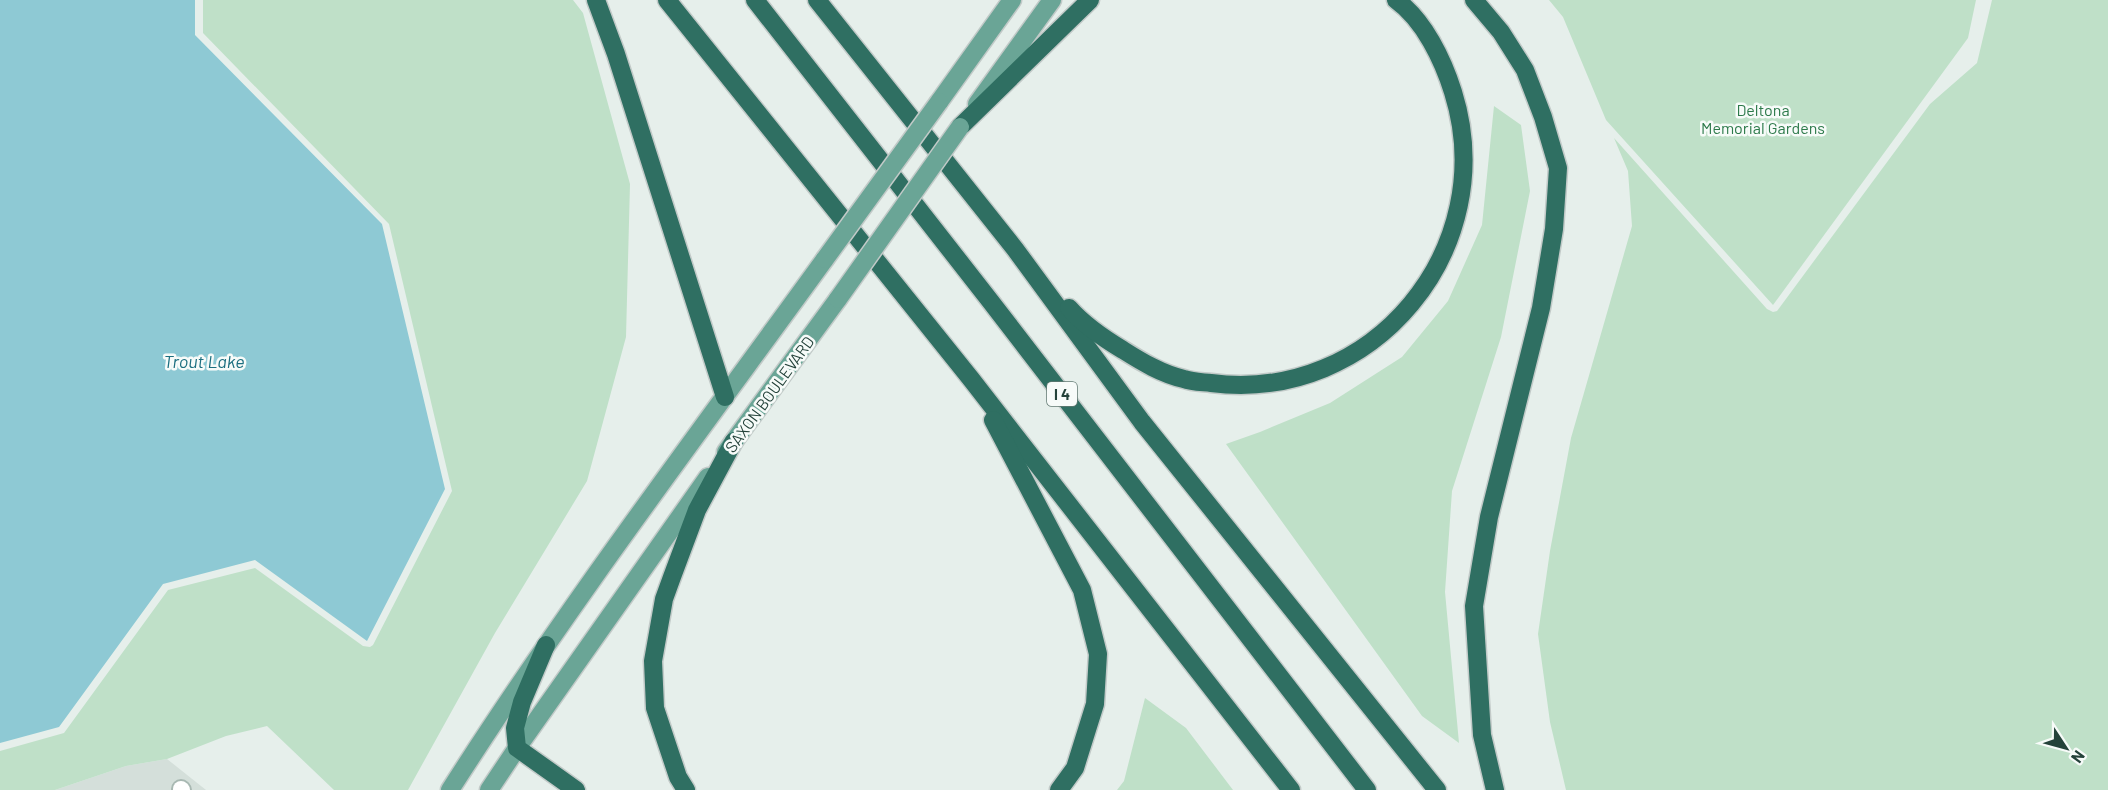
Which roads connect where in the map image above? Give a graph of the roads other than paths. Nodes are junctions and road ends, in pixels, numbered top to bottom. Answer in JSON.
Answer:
{"nodes":[{"id":1,"x":596,"y":0,"type":"edge"},
{"id":2,"x":667,"y":0,"type":"edge"},
{"id":3,"x":755,"y":0,"type":"edge"},
{"id":4,"x":817,"y":0,"type":"edge"},
{"id":5,"x":1012,"y":0,"type":"edge"},
{"id":6,"x":1052,"y":0,"type":"edge"},
{"id":7,"x":1090,"y":0,"type":"edge"},
{"id":8,"x":1396,"y":0,"type":"edge"},
{"id":9,"x":1474,"y":0,"type":"edge"},
{"id":10,"x":960,"y":127,"type":"junction"},
{"id":11,"x":1015,"y":249,"type":"junction"},
{"id":12,"x":971,"y":379,"type":"junction"},
{"id":13,"x":725,"y":398,"type":"junction"},
{"id":14,"x":734,"y":441,"type":"junction"},
{"id":15,"x":546,"y":645,"type":"junction"},
{"id":16,"x":517,"y":748,"type":"junction"},
{"id":17,"x":450,"y":790,"type":"edge"},
{"id":18,"x":489,"y":790,"type":"edge"},
{"id":19,"x":576,"y":790,"type":"edge"},
{"id":20,"x":686,"y":790,"type":"edge"},
{"id":21,"x":1059,"y":790,"type":"edge"},
{"id":22,"x":1291,"y":790,"type":"edge"},
{"id":23,"x":1367,"y":790,"type":"edge"},
{"id":24,"x":1437,"y":790,"type":"edge"},
{"id":25,"x":1495,"y":790,"type":"edge"}],
"edges":[{"from":1,"to":13,"type":"highway"},
{"from":2,"to":12,"type":"highway"},
{"from":3,"to":23,"type":"highway","number":"I 4"},
{"from":4,"to":11,"type":"highway"},
{"from":5,"to":13,"type":"main road","name":"SAXON BOULEVARD","bridge":true},
{"from":6,"to":10,"type":"main road","name":"SAXON BOULEVARD"},
{"from":7,"to":10,"type":"highway"},
{"from":8,"to":11,"type":"highway"},
{"from":9,"to":25,"type":"highway"},
{"from":10,"to":14,"type":"main road","name":"SAXON BOULEVARD","bridge":true},
{"from":11,"to":24,"type":"highway"},
{"from":12,"to":21,"type":"highway"},
{"from":12,"to":22,"type":"highway"},
{"from":13,"to":15,"type":"main road","name":"SAXON BOULEVARD"},
{"from":14,"to":16,"type":"main road","name":"SAXON BOULEVARD"},
{"from":14,"to":20,"type":"highway"},
{"from":15,"to":16,"type":"highway"},
{"from":15,"to":17,"type":"main road","name":"SAXON BOULEVARD"},
{"from":16,"to":18,"type":"main road","name":"SAXON BOULEVARD"},
{"from":16,"to":19,"type":"highway"}]}
